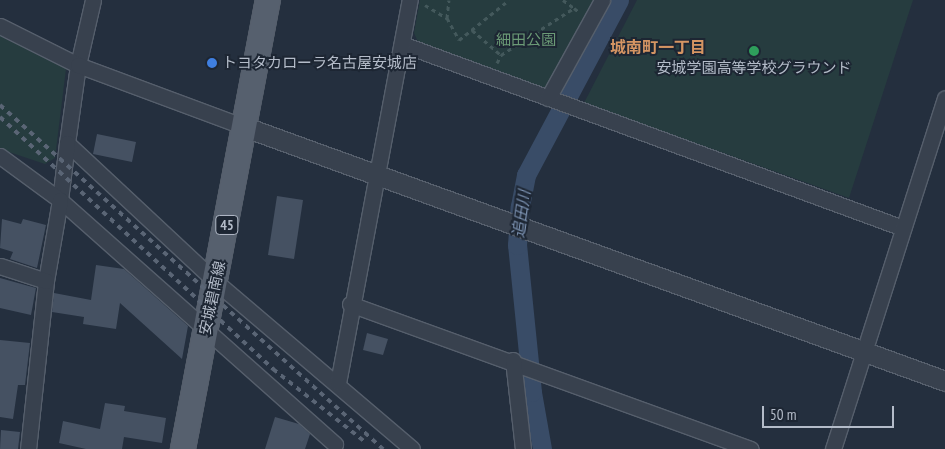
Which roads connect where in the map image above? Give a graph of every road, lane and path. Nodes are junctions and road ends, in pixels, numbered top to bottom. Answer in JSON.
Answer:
{"nodes":[{"id":1,"x":93,"y":0,"type":"edge"},
{"id":2,"x":268,"y":0,"type":"edge"},
{"id":3,"x":410,"y":0,"type":"edge"},
{"id":4,"x":416,"y":0,"type":"edge"},
{"id":5,"x":449,"y":0,"type":"edge"},
{"id":6,"x":509,"y":0,"type":"edge"},
{"id":7,"x":563,"y":0,"type":"edge"},
{"id":8,"x":602,"y":0,"type":"edge"},
{"id":9,"x":574,"y":8,"type":"junction"},
{"id":10,"x":447,"y":18,"type":"junction"},
{"id":11,"x":590,"y":22,"type":"junction"},
{"id":12,"x":0,"y":26,"type":"edge"},
{"id":13,"x":472,"y":30,"type":"junction"},
{"id":14,"x":402,"y":44,"type":"junction"},
{"id":15,"x":78,"y":65,"type":"junction"},
{"id":16,"x":945,"y":98,"type":"edge"},
{"id":17,"x":558,"y":102,"type":"junction"},
{"id":18,"x":245,"y":127,"type":"junction"},
{"id":19,"x":67,"y":144,"type":"junction"},
{"id":20,"x":0,"y":156,"type":"edge"},
{"id":21,"x":377,"y":175,"type":"junction"},
{"id":22,"x":60,"y":200,"type":"junction"},
{"id":23,"x":903,"y":228,"type":"junction"},
{"id":24,"x":0,"y":266,"type":"edge"},
{"id":25,"x":46,"y":281,"type":"junction"},
{"id":26,"x":216,"y":282,"type":"junction"},
{"id":27,"x":350,"y":304,"type":"junction"},
{"id":28,"x":205,"y":328,"type":"junction"},
{"id":29,"x":865,"y":350,"type":"junction"},
{"id":30,"x":524,"y":364,"type":"junction"},
{"id":31,"x":945,"y":381,"type":"edge"},
{"id":32,"x":338,"y":383,"type":"junction"},
{"id":33,"x":336,"y":447,"type":"edge"},
{"id":34,"x":28,"y":449,"type":"edge"},
{"id":35,"x":183,"y":449,"type":"edge"},
{"id":36,"x":412,"y":449,"type":"edge"},
{"id":37,"x":523,"y":449,"type":"edge"},
{"id":38,"x":751,"y":449,"type":"edge"},
{"id":39,"x":833,"y":449,"type":"edge"}],
"edges":[{"from":1,"to":15,"type":"street"},
{"from":2,"to":18,"type":"main road","name":"安城碧南線","number":"45"},
{"from":3,"to":14,"type":"street"},
{"from":4,"to":10,"type":"path"},
{"from":5,"to":10,"type":"path"},
{"from":6,"to":13,"type":"path"},
{"from":7,"to":9,"type":"path"},
{"from":8,"to":11,"type":"street"},
{"from":9,"to":11,"type":"path"},
{"from":9,"to":13,"type":"path"},
{"from":10,"to":13,"type":"path"},
{"from":11,"to":17,"type":"street"},
{"from":12,"to":15,"type":"street"},
{"from":14,"to":17,"type":"street"},
{"from":14,"to":21,"type":"street"},
{"from":15,"to":18,"type":"street"},
{"from":15,"to":19,"type":"street"},
{"from":16,"to":23,"type":"street"},
{"from":17,"to":23,"type":"street"},
{"from":18,"to":21,"type":"street"},
{"from":18,"to":26,"type":"main road","name":"安城碧南線","number":"45"},
{"from":19,"to":22,"type":"street"},
{"from":19,"to":26,"type":"street"},
{"from":20,"to":22,"type":"street"},
{"from":21,"to":27,"type":"street"},
{"from":21,"to":29,"type":"street"},
{"from":22,"to":25,"type":"street"},
{"from":22,"to":28,"type":"street"},
{"from":23,"to":29,"type":"street"},
{"from":24,"to":25,"type":"street"},
{"from":25,"to":34,"type":"street"},
{"from":26,"to":28,"type":"main road","name":"安城碧南線","number":"45"},
{"from":26,"to":32,"type":"street"},
{"from":27,"to":30,"type":"street"},
{"from":27,"to":32,"type":"street"},
{"from":28,"to":33,"type":"street"},
{"from":28,"to":35,"type":"main road","name":"安城碧南線","number":"45"},
{"from":29,"to":31,"type":"street"},
{"from":29,"to":39,"type":"street"},
{"from":30,"to":37,"type":"street"},
{"from":30,"to":38,"type":"street"},
{"from":32,"to":36,"type":"street"}]}
